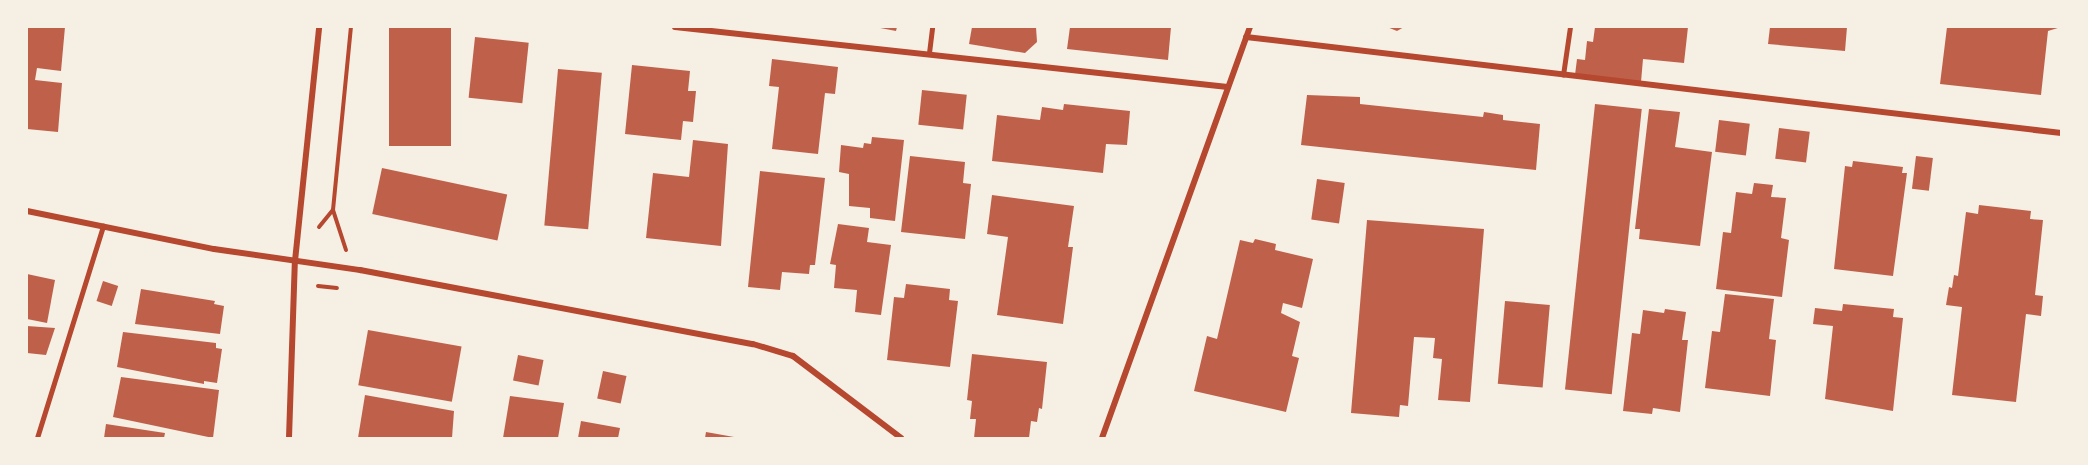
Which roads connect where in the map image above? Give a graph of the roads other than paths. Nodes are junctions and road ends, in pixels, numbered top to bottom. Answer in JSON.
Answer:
{"nodes":[{"id":1,"x":319,"y":27,"type":"edge"},
{"id":2,"x":675,"y":27,"type":"edge"},
{"id":3,"x":932,"y":27,"type":"edge"},
{"id":4,"x":1250,"y":27,"type":"edge"},
{"id":5,"x":1570,"y":27,"type":"edge"},
{"id":6,"x":1246,"y":37,"type":"junction"},
{"id":7,"x":928,"y":53,"type":"junction"},
{"id":8,"x":1563,"y":75,"type":"junction"},
{"id":9,"x":1228,"y":87,"type":"junction"},
{"id":10,"x":2061,"y":133,"type":"edge"},
{"id":11,"x":27,"y":211,"type":"edge"},
{"id":12,"x":104,"y":226,"type":"junction"},
{"id":13,"x":295,"y":261,"type":"junction"},
{"id":14,"x":37,"y":438,"type":"edge"},
{"id":15,"x":289,"y":438,"type":"edge"},
{"id":16,"x":901,"y":438,"type":"edge"},
{"id":17,"x":1102,"y":438,"type":"edge"}],
"edges":[{"from":1,"to":13,"type":"street"},
{"from":2,"to":7,"type":"street"},
{"from":3,"to":7,"type":"lane"},
{"from":4,"to":6,"type":"street"},
{"from":5,"to":8,"type":"lane"},
{"from":6,"to":8,"type":"street"},
{"from":6,"to":9,"type":"street"},
{"from":7,"to":9,"type":"street"},
{"from":8,"to":10,"type":"street"},
{"from":9,"to":17,"type":"street"},
{"from":11,"to":12,"type":"street"},
{"from":12,"to":13,"type":"street"},
{"from":12,"to":14,"type":"lane"},
{"from":13,"to":15,"type":"street"},
{"from":13,"to":16,"type":"street"}]}
